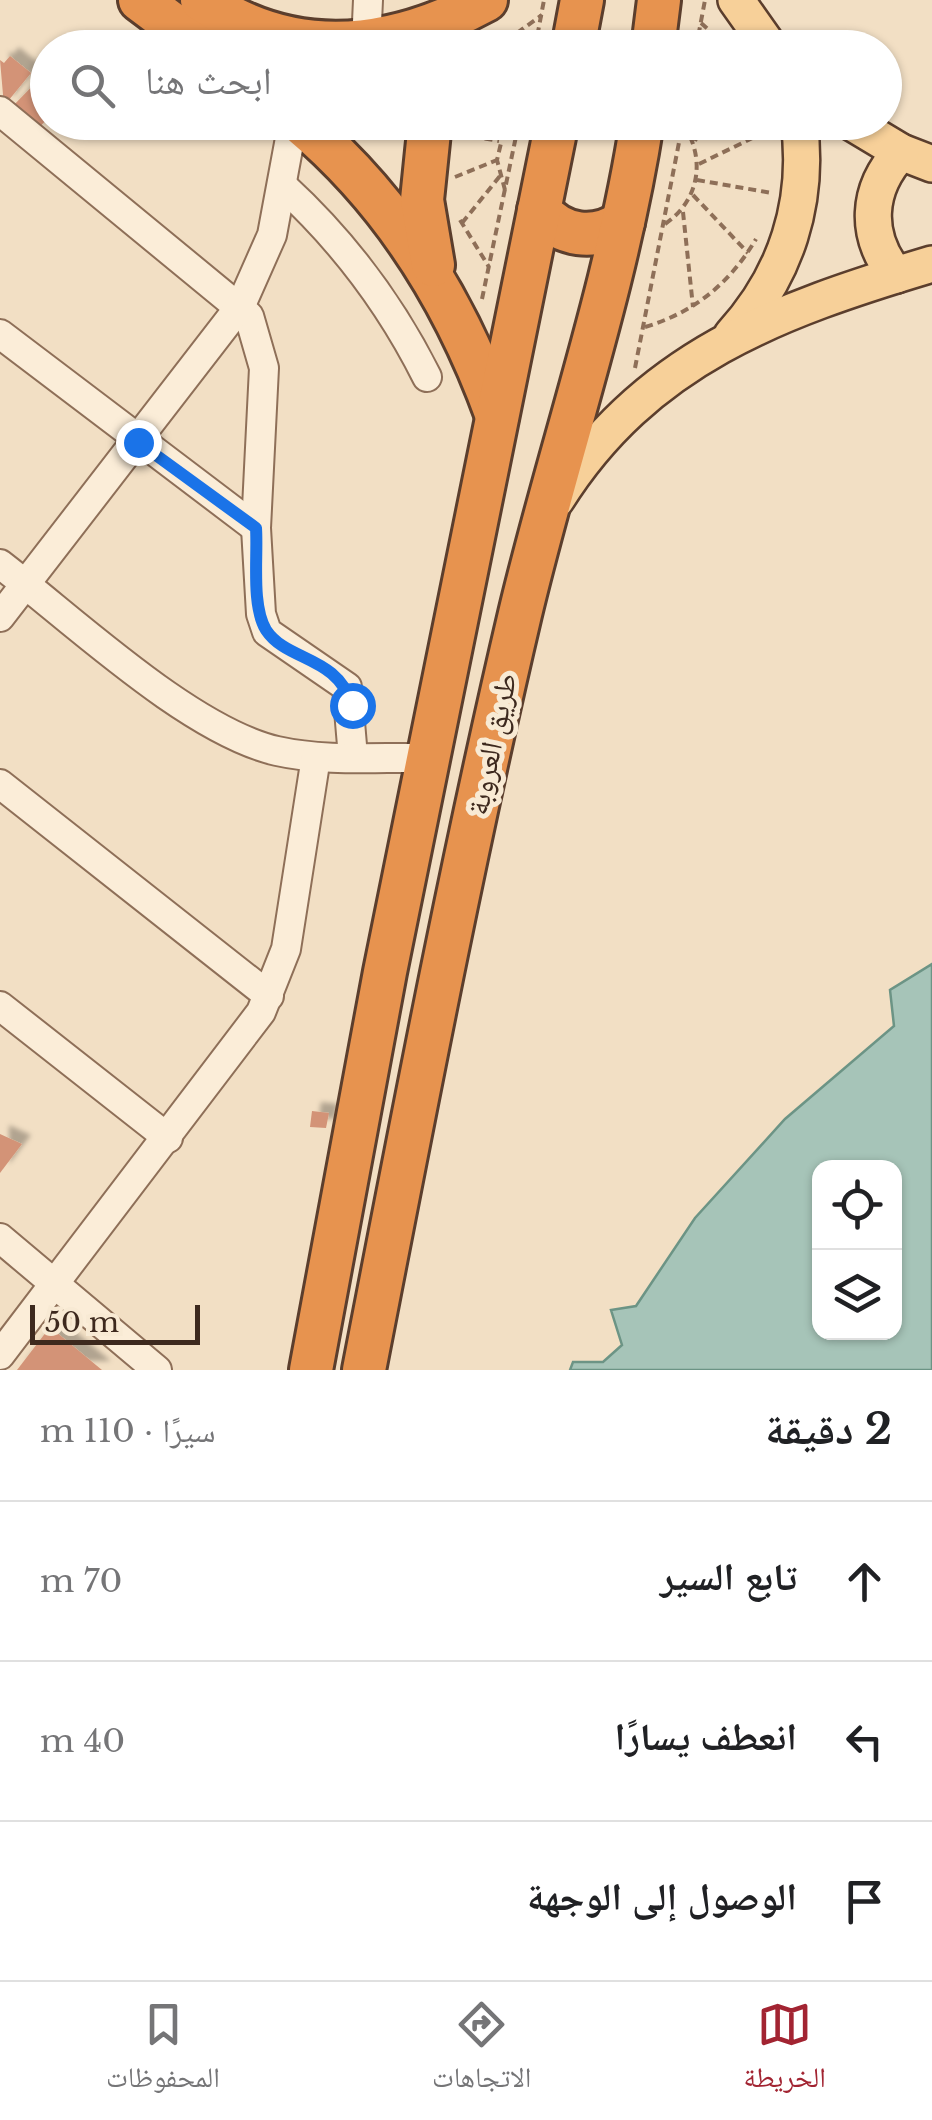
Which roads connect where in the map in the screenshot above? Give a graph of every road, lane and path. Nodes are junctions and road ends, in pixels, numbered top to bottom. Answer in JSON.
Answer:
{"nodes":[{"id":1,"x":140,"y":0,"type":"edge"},
{"id":2,"x":368,"y":0,"type":"edge"},
{"id":3,"x":490,"y":0,"type":"edge"},
{"id":4,"x":544,"y":0,"type":"edge"},
{"id":5,"x":582,"y":0,"type":"edge"},
{"id":6,"x":659,"y":0,"type":"edge"},
{"id":7,"x":704,"y":0,"type":"edge"},
{"id":8,"x":736,"y":0,"type":"edge"},
{"id":9,"x":218,"y":16,"type":"edge"},
{"id":10,"x":542,"y":16,"type":"junction"},
{"id":11,"x":701,"y":23,"type":"junction"},
{"id":12,"x":261,"y":30,"type":"edge"},
{"id":13,"x":367,"y":30,"type":"edge"},
{"id":14,"x":423,"y":30,"type":"edge"},
{"id":15,"x":489,"y":30,"type":"edge"},
{"id":16,"x":517,"y":30,"type":"edge"},
{"id":17,"x":539,"y":30,"type":"edge"},
{"id":18,"x":576,"y":30,"type":"edge"},
{"id":19,"x":655,"y":30,"type":"edge"},
{"id":20,"x":700,"y":30,"type":"edge"},
{"id":21,"x":709,"y":30,"type":"edge"},
{"id":22,"x":757,"y":30,"type":"edge"},
{"id":23,"x":0,"y":111,"type":"edge"},
{"id":24,"x":30,"y":135,"type":"edge"},
{"id":25,"x":36,"y":140,"type":"edge"},
{"id":26,"x":310,"y":140,"type":"edge"},
{"id":27,"x":327,"y":140,"type":"edge"},
{"id":28,"x":437,"y":140,"type":"edge"},
{"id":29,"x":491,"y":140,"type":"edge"},
{"id":30,"x":520,"y":140,"type":"edge"},
{"id":31,"x":549,"y":140,"type":"edge"},
{"id":32,"x":665,"y":140,"type":"edge"},
{"id":33,"x":665,"y":140,"type":"edge"},
{"id":34,"x":689,"y":140,"type":"edge"},
{"id":35,"x":696,"y":140,"type":"edge"},
{"id":36,"x":755,"y":140,"type":"edge"},
{"id":37,"x":781,"y":140,"type":"edge"},
{"id":38,"x":884,"y":140,"type":"edge"},
{"id":39,"x":499,"y":142,"type":"joint"},
{"id":40,"x":694,"y":144,"type":"junction"},
{"id":41,"x":916,"y":158,"type":"edge"},
{"id":42,"x":497,"y":160,"type":"junction"},
{"id":43,"x":448,"y":164,"type":"dead end"},
{"id":44,"x":698,"y":165,"type":"junction"},
{"id":45,"x":500,"y":176,"type":"junction"},
{"id":46,"x":774,"y":177,"type":"dead end"},
{"id":47,"x":696,"y":180,"type":"junction"},
{"id":48,"x":283,"y":186,"type":"junction"},
{"id":49,"x":772,"y":193,"type":"junction"},
{"id":50,"x":692,"y":194,"type":"junction"},
{"id":51,"x":522,"y":200,"type":"junction"},
{"id":52,"x":682,"y":209,"type":"junction"},
{"id":53,"x":768,"y":209,"type":"dead end"},
{"id":54,"x":456,"y":210,"type":"dead end"},
{"id":55,"x":461,"y":224,"type":"junction"},
{"id":56,"x":643,"y":224,"type":"junction"},
{"id":57,"x":762,"y":224,"type":"dead end"},
{"id":58,"x":748,"y":253,"type":"junction"},
{"id":59,"x":932,"y":264,"type":"edge"},
{"id":60,"x":489,"y":267,"type":"junction"},
{"id":61,"x":896,"y":275,"type":"junction"},
{"id":62,"x":439,"y":284,"type":"junction"},
{"id":63,"x":482,"y":300,"type":"dead end"},
{"id":64,"x":242,"y":305,"type":"junction"},
{"id":65,"x":693,"y":307,"type":"junction"},
{"id":66,"x":644,"y":327,"type":"junction"},
{"id":67,"x":0,"y":334,"type":"edge"},
{"id":68,"x":728,"y":339,"type":"junction"},
{"id":69,"x":426,"y":377,"type":"dead end"},
{"id":70,"x":626,"y":411,"type":"junction"},
{"id":71,"x":497,"y":416,"type":"junction"},
{"id":72,"x":138,"y":442,"type":"junction"},
{"id":73,"x":550,"y":510,"type":"junction"},
{"id":74,"x":256,"y":528,"type":"junction"},
{"id":75,"x":0,"y":564,"type":"edge"},
{"id":76,"x":26,"y":584,"type":"junction"},
{"id":77,"x":0,"y":617,"type":"edge"},
{"id":78,"x":316,"y":757,"type":"junction"},
{"id":79,"x":353,"y":757,"type":"junction"},
{"id":80,"x":429,"y":758,"type":"junction"},
{"id":81,"x":0,"y":784,"type":"edge"},
{"id":82,"x":269,"y":996,"type":"junction"},
{"id":83,"x":0,"y":1006,"type":"edge"},
{"id":84,"x":168,"y":1138,"type":"junction"},
{"id":85,"x":0,"y":1238,"type":"edge"},
{"id":86,"x":56,"y":1283,"type":"junction"},
{"id":87,"x":0,"y":1355,"type":"edge"},
{"id":88,"x":157,"y":1370,"type":"edge"},
{"id":89,"x":311,"y":1370,"type":"edge"},
{"id":90,"x":364,"y":1370,"type":"edge"}],
"edges":[{"from":1,"to":9,"type":"highway"},
{"from":2,"to":13,"type":"street"},
{"from":3,"to":14,"type":"highway"},
{"from":3,"to":15,"type":"highway"},
{"from":4,"to":10,"type":"path"},
{"from":5,"to":18,"type":"highway"},
{"from":6,"to":19,"type":"highway"},
{"from":7,"to":11,"type":"path"},
{"from":8,"to":22,"type":"main road"},
{"from":9,"to":12,"type":"highway"},
{"from":10,"to":16,"type":"path"},
{"from":10,"to":17,"type":"path"},
{"from":11,"to":20,"type":"path"},
{"from":11,"to":21,"type":"path"},
{"from":23,"to":24,"type":"street"},
{"from":25,"to":64,"type":"street"},
{"from":26,"to":48,"type":"street"},
{"from":27,"to":62,"type":"highway"},
{"from":28,"to":62,"type":"highway"},
{"from":29,"to":39,"type":"path"},
{"from":30,"to":51,"type":"path"},
{"from":31,"to":51,"type":"highway","name":"طريق العروبة"},
{"from":32,"to":56,"type":"highway","name":"طريق العروبة"},
{"from":33,"to":56,"type":"path"},
{"from":34,"to":40,"type":"path"},
{"from":35,"to":40,"type":"path"},
{"from":36,"to":44,"type":"path"},
{"from":37,"to":68,"type":"main road"},
{"from":38,"to":41,"type":"main road"},
{"from":39,"to":42,"type":"path"},
{"from":40,"to":44,"type":"path"},
{"from":41,"to":61,"type":"main road"},
{"from":42,"to":43,"type":"path"},
{"from":42,"to":45,"type":"path"},
{"from":44,"to":47,"type":"path"},
{"from":45,"to":51,"type":"path"},
{"from":45,"to":55,"type":"path"},
{"from":46,"to":49,"type":"path"},
{"from":47,"to":49,"type":"path"},
{"from":47,"to":50,"type":"path"},
{"from":48,"to":64,"type":"street"},
{"from":48,"to":69,"type":"street"},
{"from":49,"to":53,"type":"path"},
{"from":50,"to":52,"type":"path"},
{"from":50,"to":58,"type":"path"},
{"from":51,"to":56,"type":"highway"},
{"from":51,"to":60,"type":"path"},
{"from":51,"to":71,"type":"highway","name":"طريق العروبة"},
{"from":52,"to":56,"type":"path"},
{"from":52,"to":65,"type":"path"},
{"from":54,"to":55,"type":"path"},
{"from":55,"to":60,"type":"path"},
{"from":56,"to":66,"type":"path"},
{"from":56,"to":73,"type":"highway","name":"طريق العروبة"},
{"from":57,"to":58,"type":"path"},
{"from":58,"to":65,"type":"path"},
{"from":59,"to":61,"type":"main road"},
{"from":60,"to":63,"type":"path"},
{"from":61,"to":68,"type":"main road"},
{"from":62,"to":71,"type":"highway"},
{"from":64,"to":72,"type":"street"},
{"from":64,"to":74,"type":"street"},
{"from":65,"to":66,"type":"path"},
{"from":66,"to":70,"type":"path"},
{"from":67,"to":72,"type":"street"},
{"from":68,"to":70,"type":"main road"},
{"from":70,"to":73,"type":"main road"},
{"from":71,"to":80,"type":"highway","name":"طريق العروبة"},
{"from":72,"to":74,"type":"street"},
{"from":72,"to":76,"type":"street"},
{"from":73,"to":90,"type":"highway","name":"طريق العروبة"},
{"from":74,"to":79,"type":"street"},
{"from":75,"to":76,"type":"street"},
{"from":76,"to":77,"type":"street"},
{"from":76,"to":78,"type":"street"},
{"from":78,"to":79,"type":"street"},
{"from":78,"to":82,"type":"street"},
{"from":79,"to":80,"type":"street"},
{"from":80,"to":89,"type":"highway","name":"طريق العروبة"},
{"from":81,"to":82,"type":"street"},
{"from":82,"to":84,"type":"street"},
{"from":83,"to":84,"type":"street"},
{"from":84,"to":86,"type":"street"},
{"from":85,"to":86,"type":"street"},
{"from":86,"to":87,"type":"street"},
{"from":86,"to":88,"type":"street"}]}
